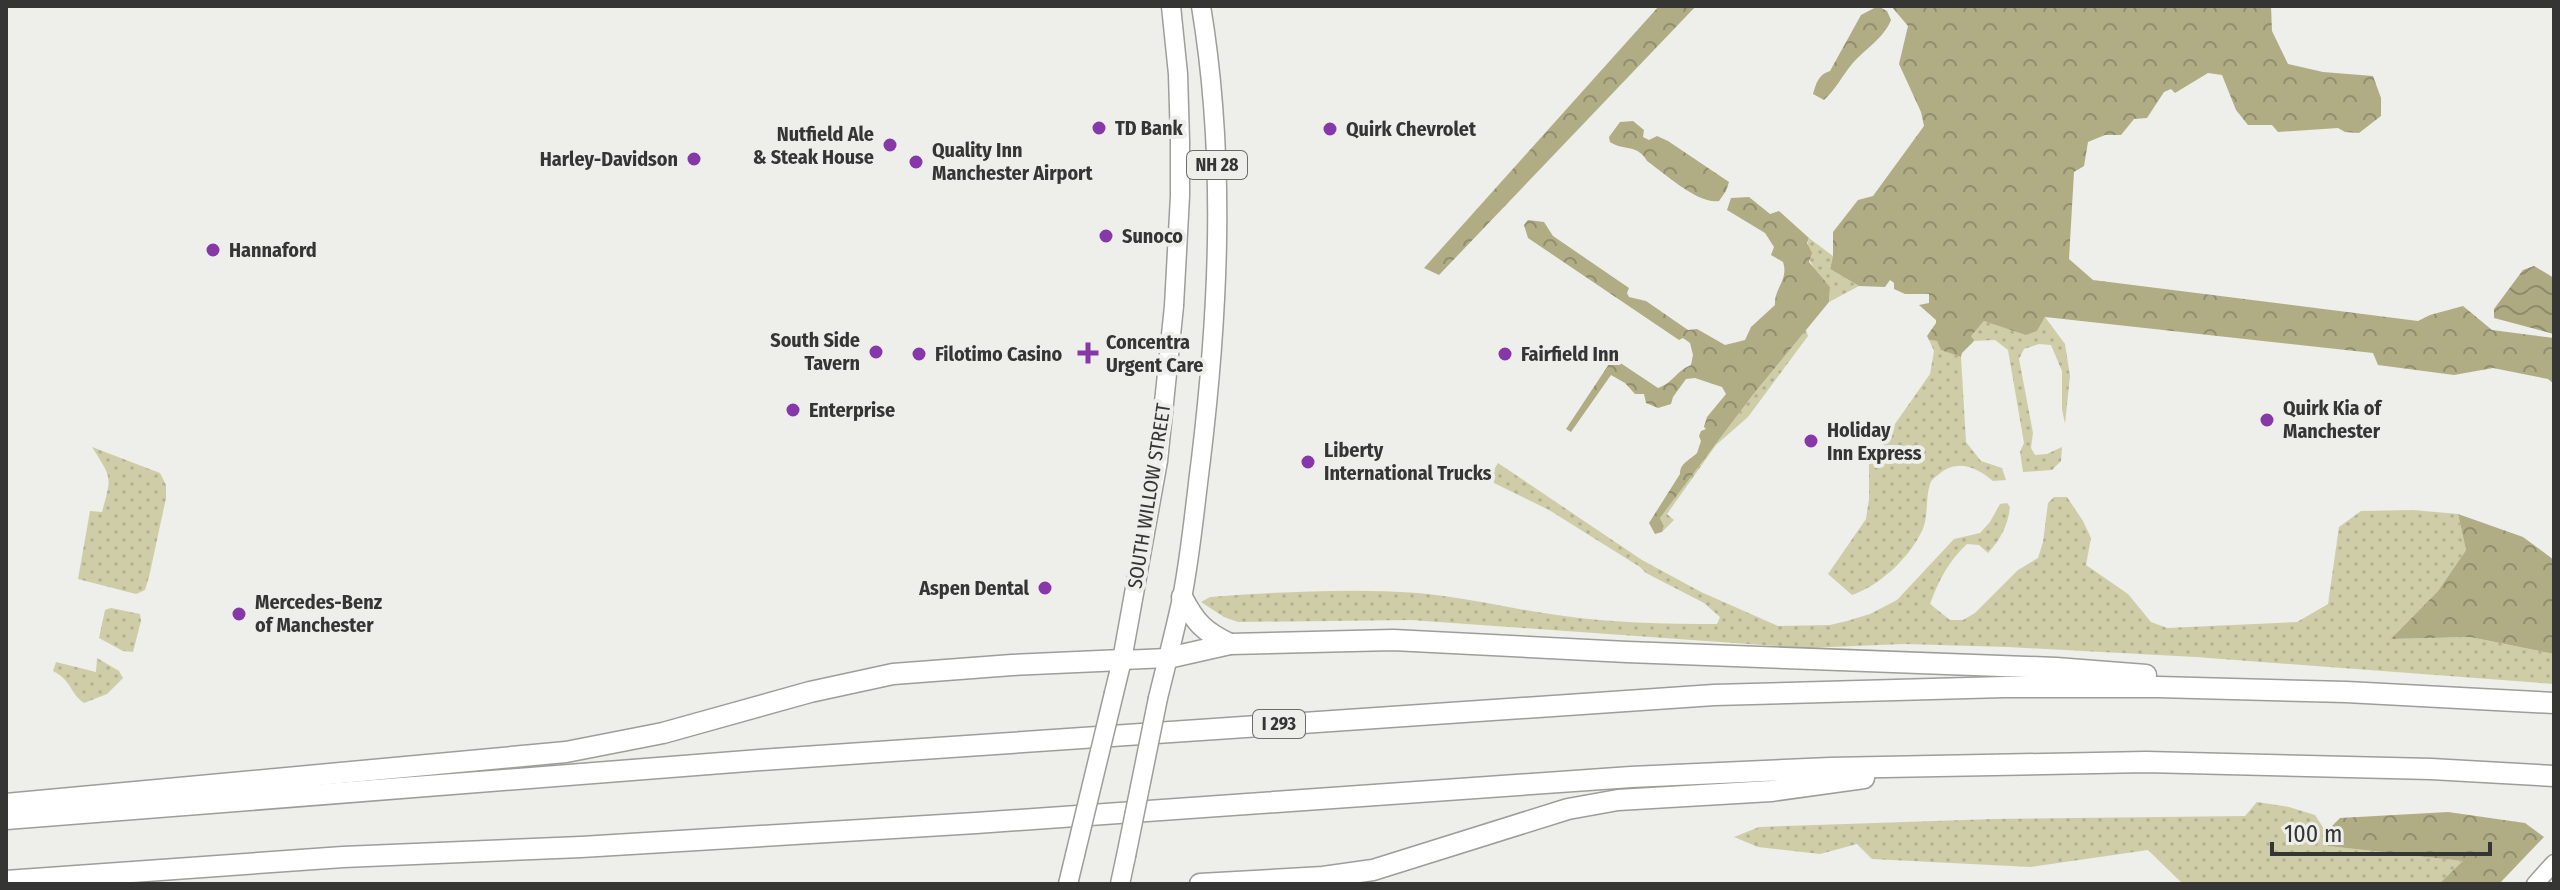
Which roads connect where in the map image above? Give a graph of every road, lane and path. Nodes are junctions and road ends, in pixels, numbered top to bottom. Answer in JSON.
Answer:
{"nodes":[{"id":1,"x":1171,"y":6,"type":"edge"},
{"id":2,"x":1201,"y":6,"type":"edge"},
{"id":3,"x":1182,"y":597,"type":"junction"},
{"id":4,"x":1230,"y":644,"type":"junction"},
{"id":5,"x":1168,"y":658,"type":"junction"},
{"id":6,"x":1122,"y":660,"type":"junction"},
{"id":7,"x":2346,"y":692,"type":"junction"},
{"id":8,"x":2554,"y":703,"type":"edge"},
{"id":9,"x":1958,"y":764,"type":"junction"},
{"id":10,"x":2554,"y":776,"type":"edge"},
{"id":11,"x":6,"y":804,"type":"edge"},
{"id":12,"x":6,"y":819,"type":"edge"},
{"id":13,"x":2554,"y":863,"type":"edge"},
{"id":14,"x":6,"y":881,"type":"edge"},
{"id":15,"x":1068,"y":884,"type":"edge"},
{"id":16,"x":1120,"y":884,"type":"edge"},
{"id":17,"x":1200,"y":884,"type":"edge"},
{"id":18,"x":2535,"y":884,"type":"edge"}],
"edges":[{"from":1,"to":6,"type":"main road","name":"SOUTH WILLOW STREET","number":"NH 28"},
{"from":2,"to":3,"type":"main road","number":"NH 28"},
{"from":3,"to":4,"type":"highway"},
{"from":3,"to":5,"type":"main road","number":"NH 28"},
{"from":4,"to":5,"type":"highway"},
{"from":4,"to":7,"type":"highway"},
{"from":5,"to":6,"type":"main road"},
{"from":5,"to":16,"type":"main road","number":"NH 28","bridge":true},
{"from":6,"to":11,"type":"highway"},
{"from":6,"to":15,"type":"main road","name":"SOUTH WILLOW STREET","number":"NH 28","bridge":true},
{"from":7,"to":8,"type":"highway","number":"I 293"},
{"from":7,"to":12,"type":"highway","number":"I 293"},
{"from":9,"to":10,"type":"highway"},
{"from":9,"to":14,"type":"highway"},
{"from":9,"to":17,"type":"highway"},
{"from":13,"to":18,"type":"street"}]}
